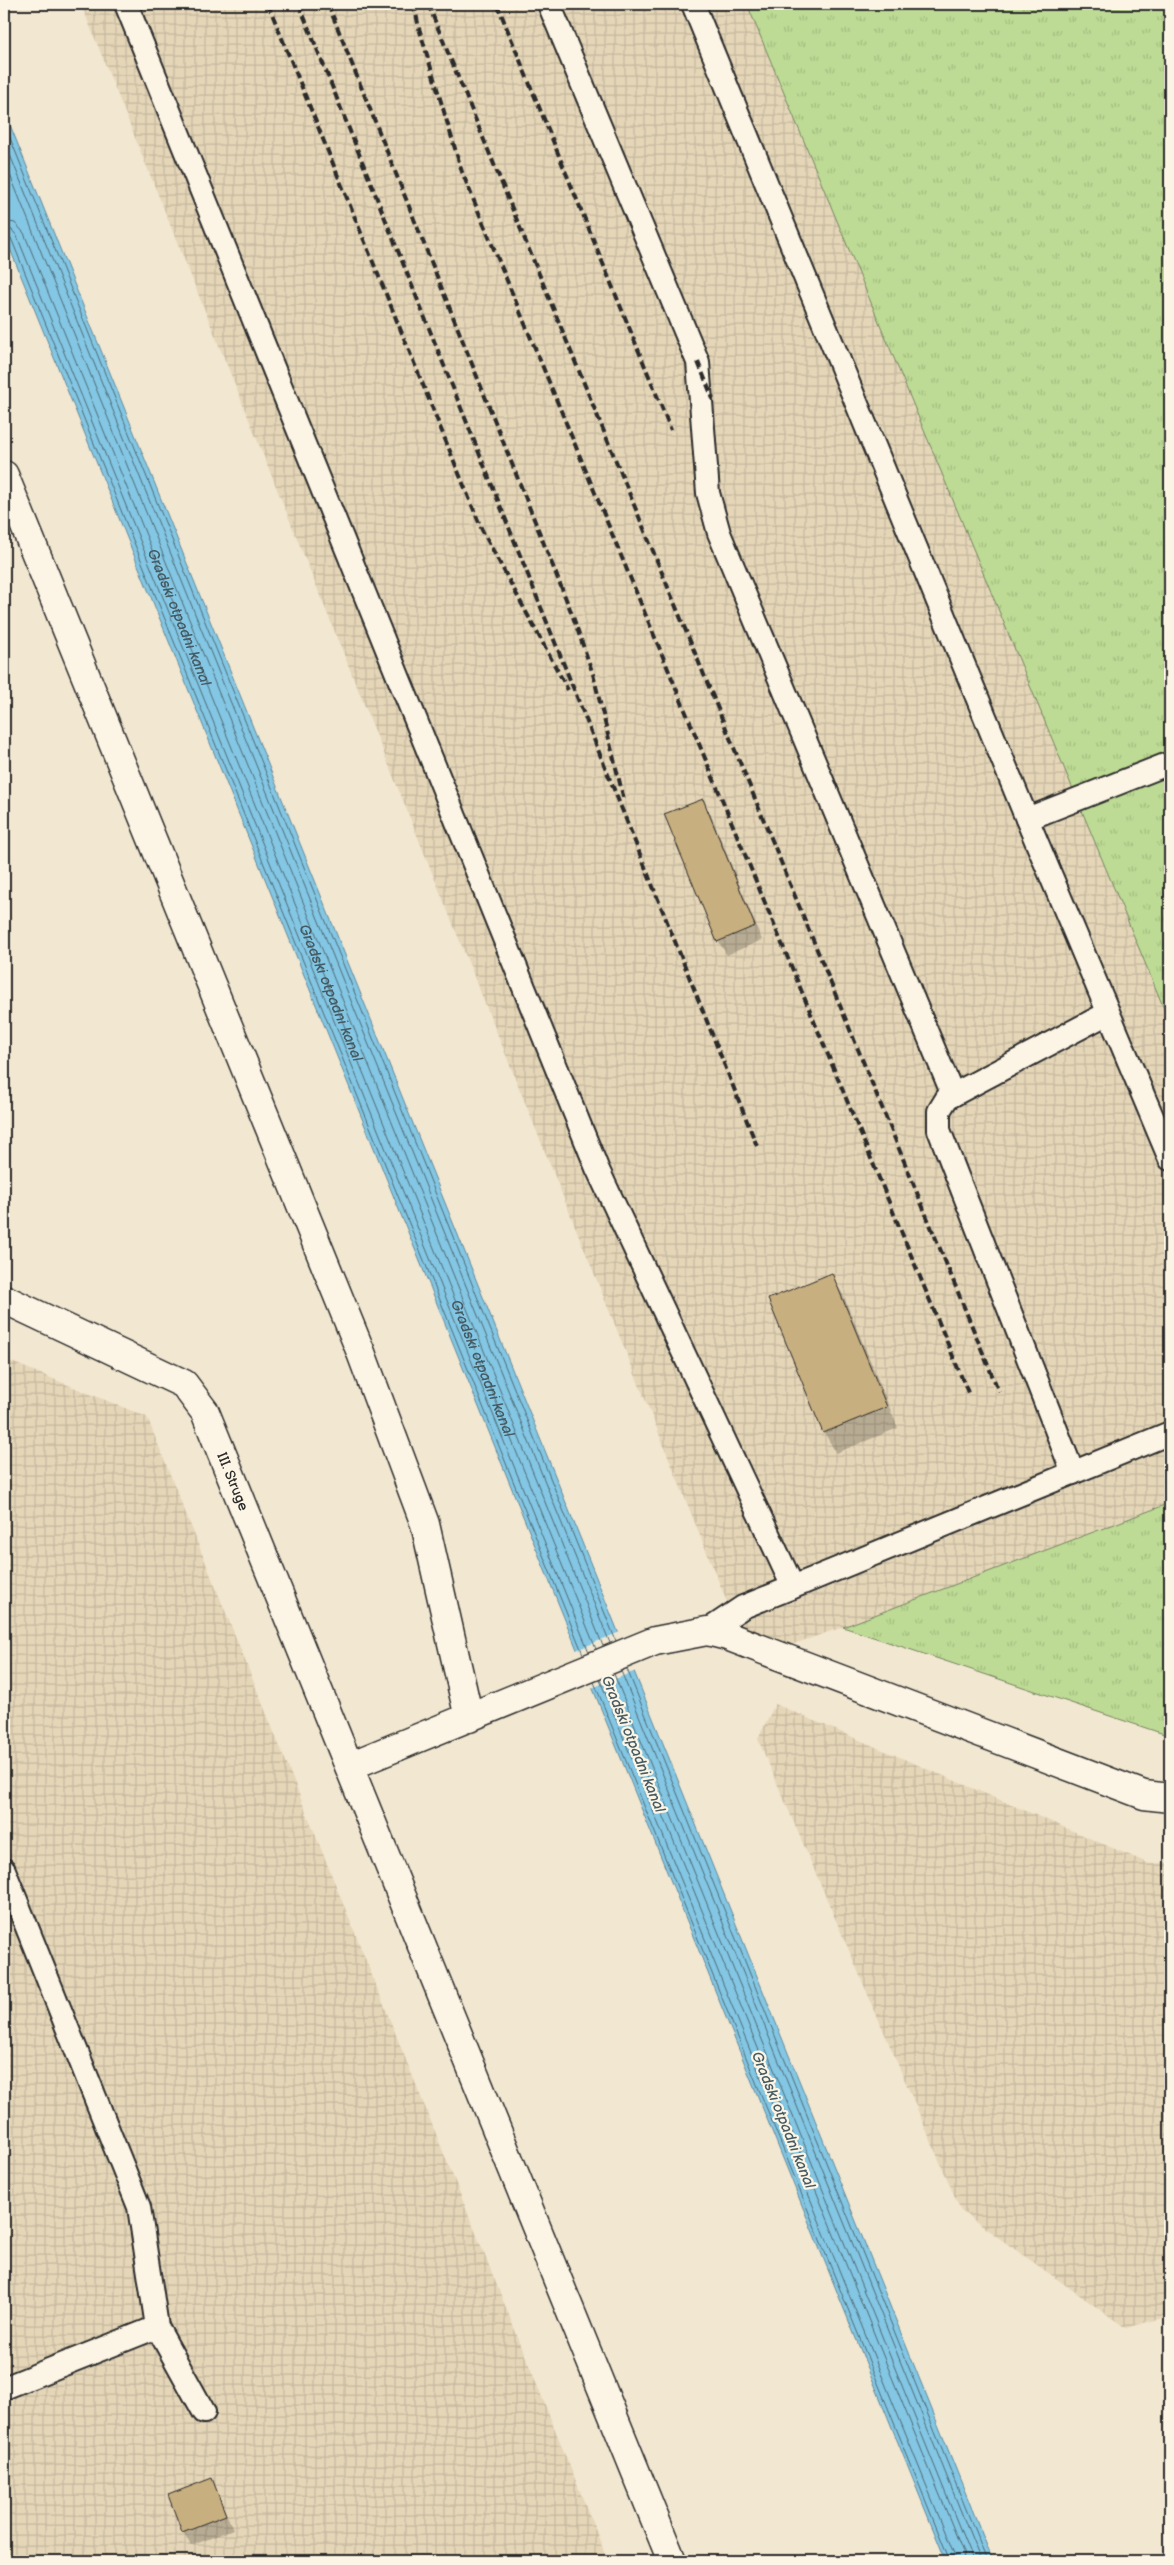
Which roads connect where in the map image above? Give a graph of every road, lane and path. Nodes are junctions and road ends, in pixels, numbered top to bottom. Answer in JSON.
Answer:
{"nodes":[{"id":1,"x":126,"y":4,"type":"edge"},
{"id":2,"x":549,"y":4,"type":"edge"},
{"id":3,"x":693,"y":4,"type":"edge"},
{"id":4,"x":4,"y":475,"type":"edge"},
{"id":5,"x":1170,"y":763,"type":"edge"},
{"id":6,"x":1027,"y":819,"type":"junction"},
{"id":7,"x":1108,"y":1013,"type":"junction"},
{"id":8,"x":953,"y":1095,"type":"junction"},
{"id":9,"x":1170,"y":1159,"type":"edge"},
{"id":10,"x":4,"y":1299,"type":"edge"},
{"id":11,"x":1170,"y":1434,"type":"edge"},
{"id":12,"x":1073,"y":1473,"type":"junction"},
{"id":13,"x":793,"y":1587,"type":"junction"},
{"id":14,"x":707,"y":1631,"type":"junction"},
{"id":15,"x":469,"y":1718,"type":"junction"},
{"id":16,"x":350,"y":1766,"type":"junction"},
{"id":17,"x":1170,"y":1798,"type":"edge"},
{"id":18,"x":4,"y":1870,"type":"edge"},
{"id":19,"x":157,"y":2327,"type":"junction"},
{"id":20,"x":4,"y":2388,"type":"edge"},
{"id":21,"x":204,"y":2412,"type":"dead end"},
{"id":22,"x":672,"y":2561,"type":"edge"}],
"edges":[{"from":1,"to":13,"type":"lane"},
{"from":2,"to":8,"type":"lane"},
{"from":3,"to":6,"type":"lane"},
{"from":4,"to":15,"type":"street"},
{"from":5,"to":6,"type":"lane"},
{"from":6,"to":7,"type":"lane"},
{"from":7,"to":8,"type":"lane"},
{"from":7,"to":9,"type":"lane"},
{"from":8,"to":12,"type":"lane"},
{"from":10,"to":16,"type":"street","name":"III. Struge"},
{"from":11,"to":12,"type":"lane"},
{"from":12,"to":13,"type":"lane"},
{"from":13,"to":14,"type":"lane"},
{"from":14,"to":15,"type":"street"},
{"from":14,"to":17,"type":"street"},
{"from":15,"to":16,"type":"street"},
{"from":16,"to":22,"type":"street","name":"III. Struge"},
{"from":18,"to":19,"type":"lane"},
{"from":19,"to":20,"type":"lane"},
{"from":19,"to":21,"type":"lane"}]}
